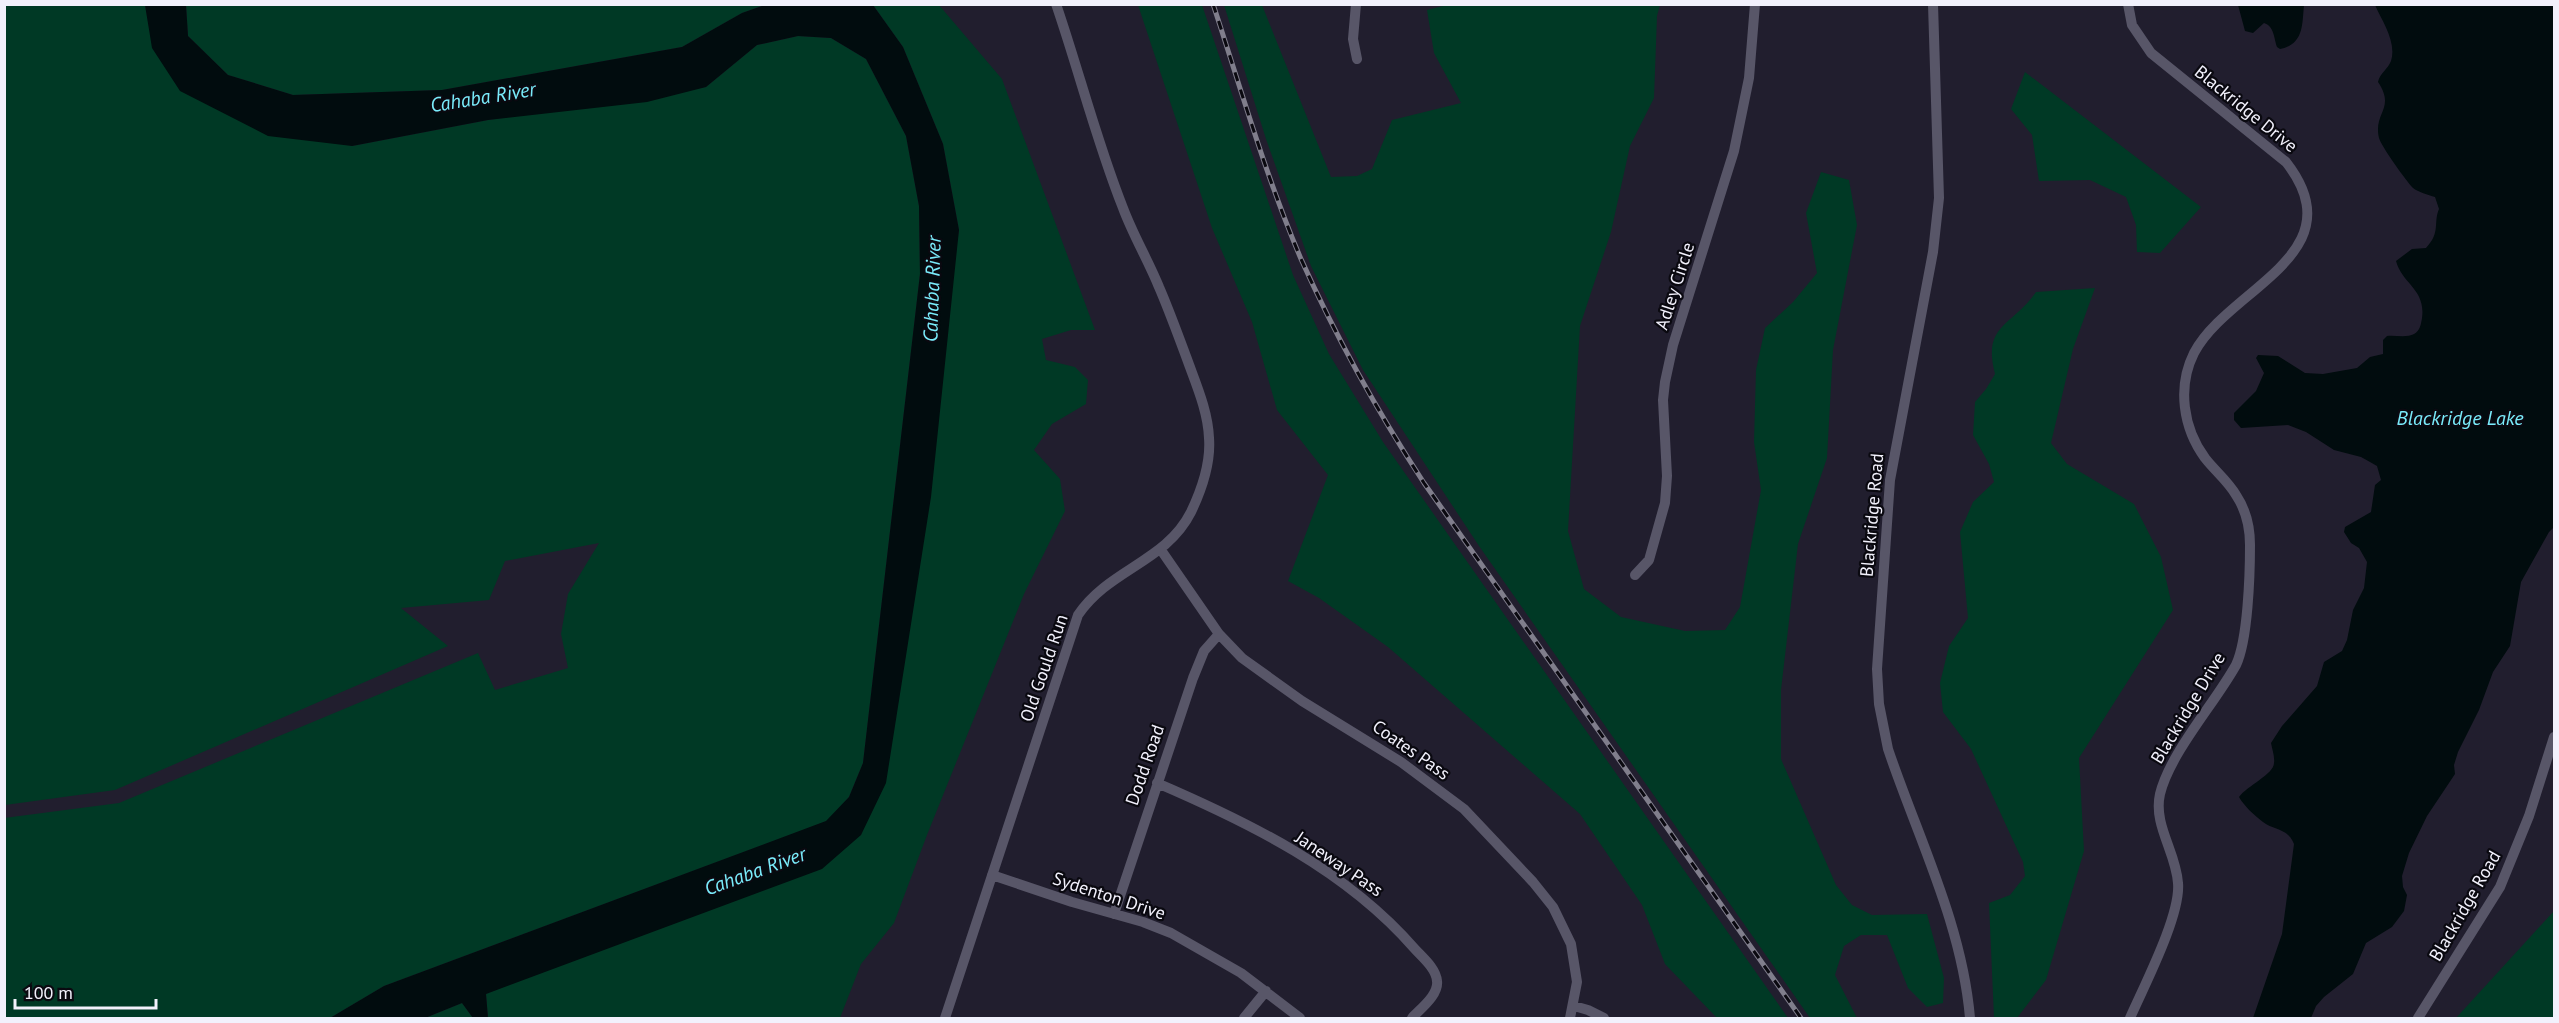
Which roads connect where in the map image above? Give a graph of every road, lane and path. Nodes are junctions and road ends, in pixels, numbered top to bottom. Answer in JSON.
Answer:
{"nodes":[{"id":1,"x":1056,"y":4,"type":"edge"},
{"id":2,"x":1356,"y":4,"type":"edge"},
{"id":3,"x":1755,"y":4,"type":"edge"},
{"id":4,"x":1934,"y":4,"type":"edge"},
{"id":5,"x":2128,"y":4,"type":"edge"},
{"id":6,"x":1357,"y":59,"type":"dead end"},
{"id":7,"x":1161,"y":550,"type":"junction"},
{"id":8,"x":1635,"y":575,"type":"dead end"},
{"id":9,"x":1219,"y":634,"type":"junction"},
{"id":10,"x":2554,"y":737,"type":"edge"},
{"id":11,"x":1156,"y":783,"type":"junction"},
{"id":12,"x":992,"y":875,"type":"junction"},
{"id":13,"x":1114,"y":914,"type":"junction"},
{"id":14,"x":1266,"y":991,"type":"junction"},
{"id":15,"x":1574,"y":1006,"type":"junction"},
{"id":16,"x":945,"y":1018,"type":"edge"},
{"id":17,"x":1244,"y":1018,"type":"edge"},
{"id":18,"x":1300,"y":1018,"type":"edge"},
{"id":19,"x":1412,"y":1018,"type":"edge"},
{"id":20,"x":1570,"y":1018,"type":"edge"},
{"id":21,"x":1604,"y":1018,"type":"edge"},
{"id":22,"x":1970,"y":1018,"type":"edge"},
{"id":23,"x":2130,"y":1018,"type":"edge"},
{"id":24,"x":2418,"y":1018,"type":"edge"}],
"edges":[{"from":1,"to":7,"type":"street","name":"Old Gould Run"},
{"from":2,"to":6,"type":"street"},
{"from":3,"to":8,"type":"street","name":"Adley Circle"},
{"from":4,"to":22,"type":"street","name":"Blackridge Road"},
{"from":5,"to":23,"type":"street","name":"Blackridge Drive"},
{"from":7,"to":9,"type":"street","name":"Coates Pass"},
{"from":7,"to":12,"type":"street","name":"Old Gould Run"},
{"from":9,"to":11,"type":"street","name":"Dodd Road"},
{"from":9,"to":15,"type":"street","name":"Coates Pass"},
{"from":10,"to":24,"type":"street","name":"Blackridge Road"},
{"from":11,"to":13,"type":"street","name":"Dodd Road"},
{"from":11,"to":19,"type":"street","name":"Janeway Pass"},
{"from":12,"to":13,"type":"street","name":"Sydenton Drive"},
{"from":12,"to":16,"type":"street","name":"Old Gould Run"},
{"from":13,"to":14,"type":"street","name":"Sydenton Drive"},
{"from":14,"to":17,"type":"street"},
{"from":14,"to":18,"type":"street","name":"Sydenton Drive"},
{"from":15,"to":20,"type":"street","name":"Coates Pass"},
{"from":15,"to":21,"type":"street"}]}
